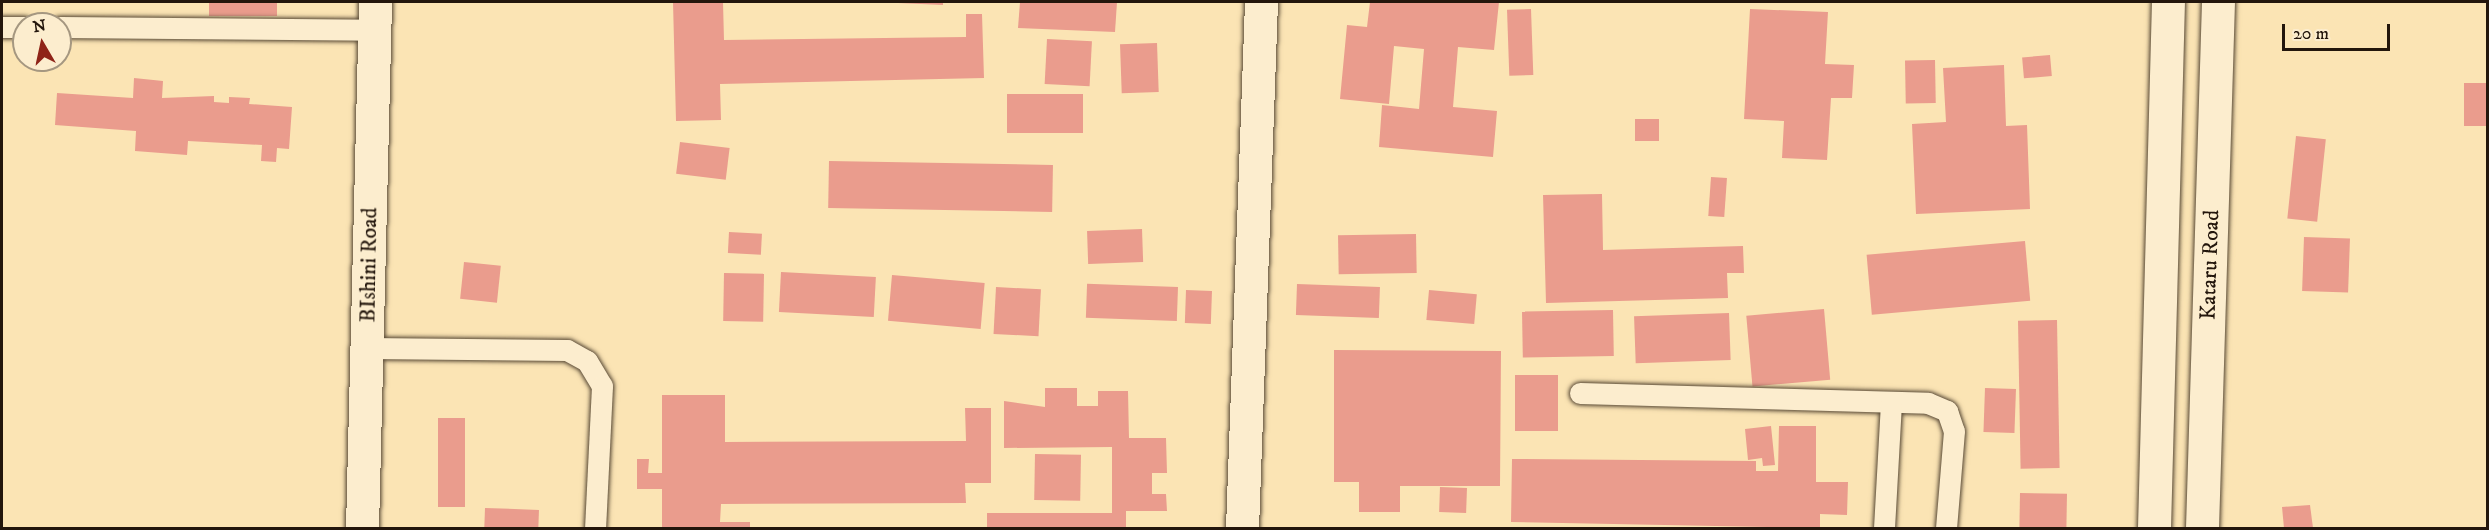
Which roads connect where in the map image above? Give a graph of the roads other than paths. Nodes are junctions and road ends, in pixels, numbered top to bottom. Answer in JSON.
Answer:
{"nodes":[{"id":1,"x":1261,"y":2,"type":"edge"},
{"id":2,"x":2168,"y":2,"type":"edge"},
{"id":3,"x":2218,"y":2,"type":"edge"},
{"id":4,"x":375,"y":16,"type":"edge"},
{"id":5,"x":72,"y":27,"type":"edge"},
{"id":6,"x":367,"y":348,"type":"junction"},
{"id":7,"x":1580,"y":393,"type":"dead end"},
{"id":8,"x":1891,"y":402,"type":"junction"},
{"id":9,"x":362,"y":528,"type":"edge"},
{"id":10,"x":595,"y":528,"type":"edge"},
{"id":11,"x":1242,"y":528,"type":"edge"},
{"id":12,"x":1884,"y":528,"type":"edge"},
{"id":13,"x":1946,"y":528,"type":"edge"},
{"id":14,"x":2154,"y":528,"type":"edge"},
{"id":15,"x":2202,"y":528,"type":"edge"}],
"edges":[{"from":1,"to":11,"type":"street"},
{"from":2,"to":14,"type":"street"},
{"from":3,"to":15,"type":"street","name":"Kataru Road"},
{"from":4,"to":5,"type":"lane"},
{"from":4,"to":6,"type":"street","name":"BIshini Road"},
{"from":6,"to":9,"type":"street","name":"BIshini Road"},
{"from":6,"to":10,"type":"lane"},
{"from":7,"to":8,"type":"lane"},
{"from":8,"to":12,"type":"lane"},
{"from":8,"to":13,"type":"lane"}]}
